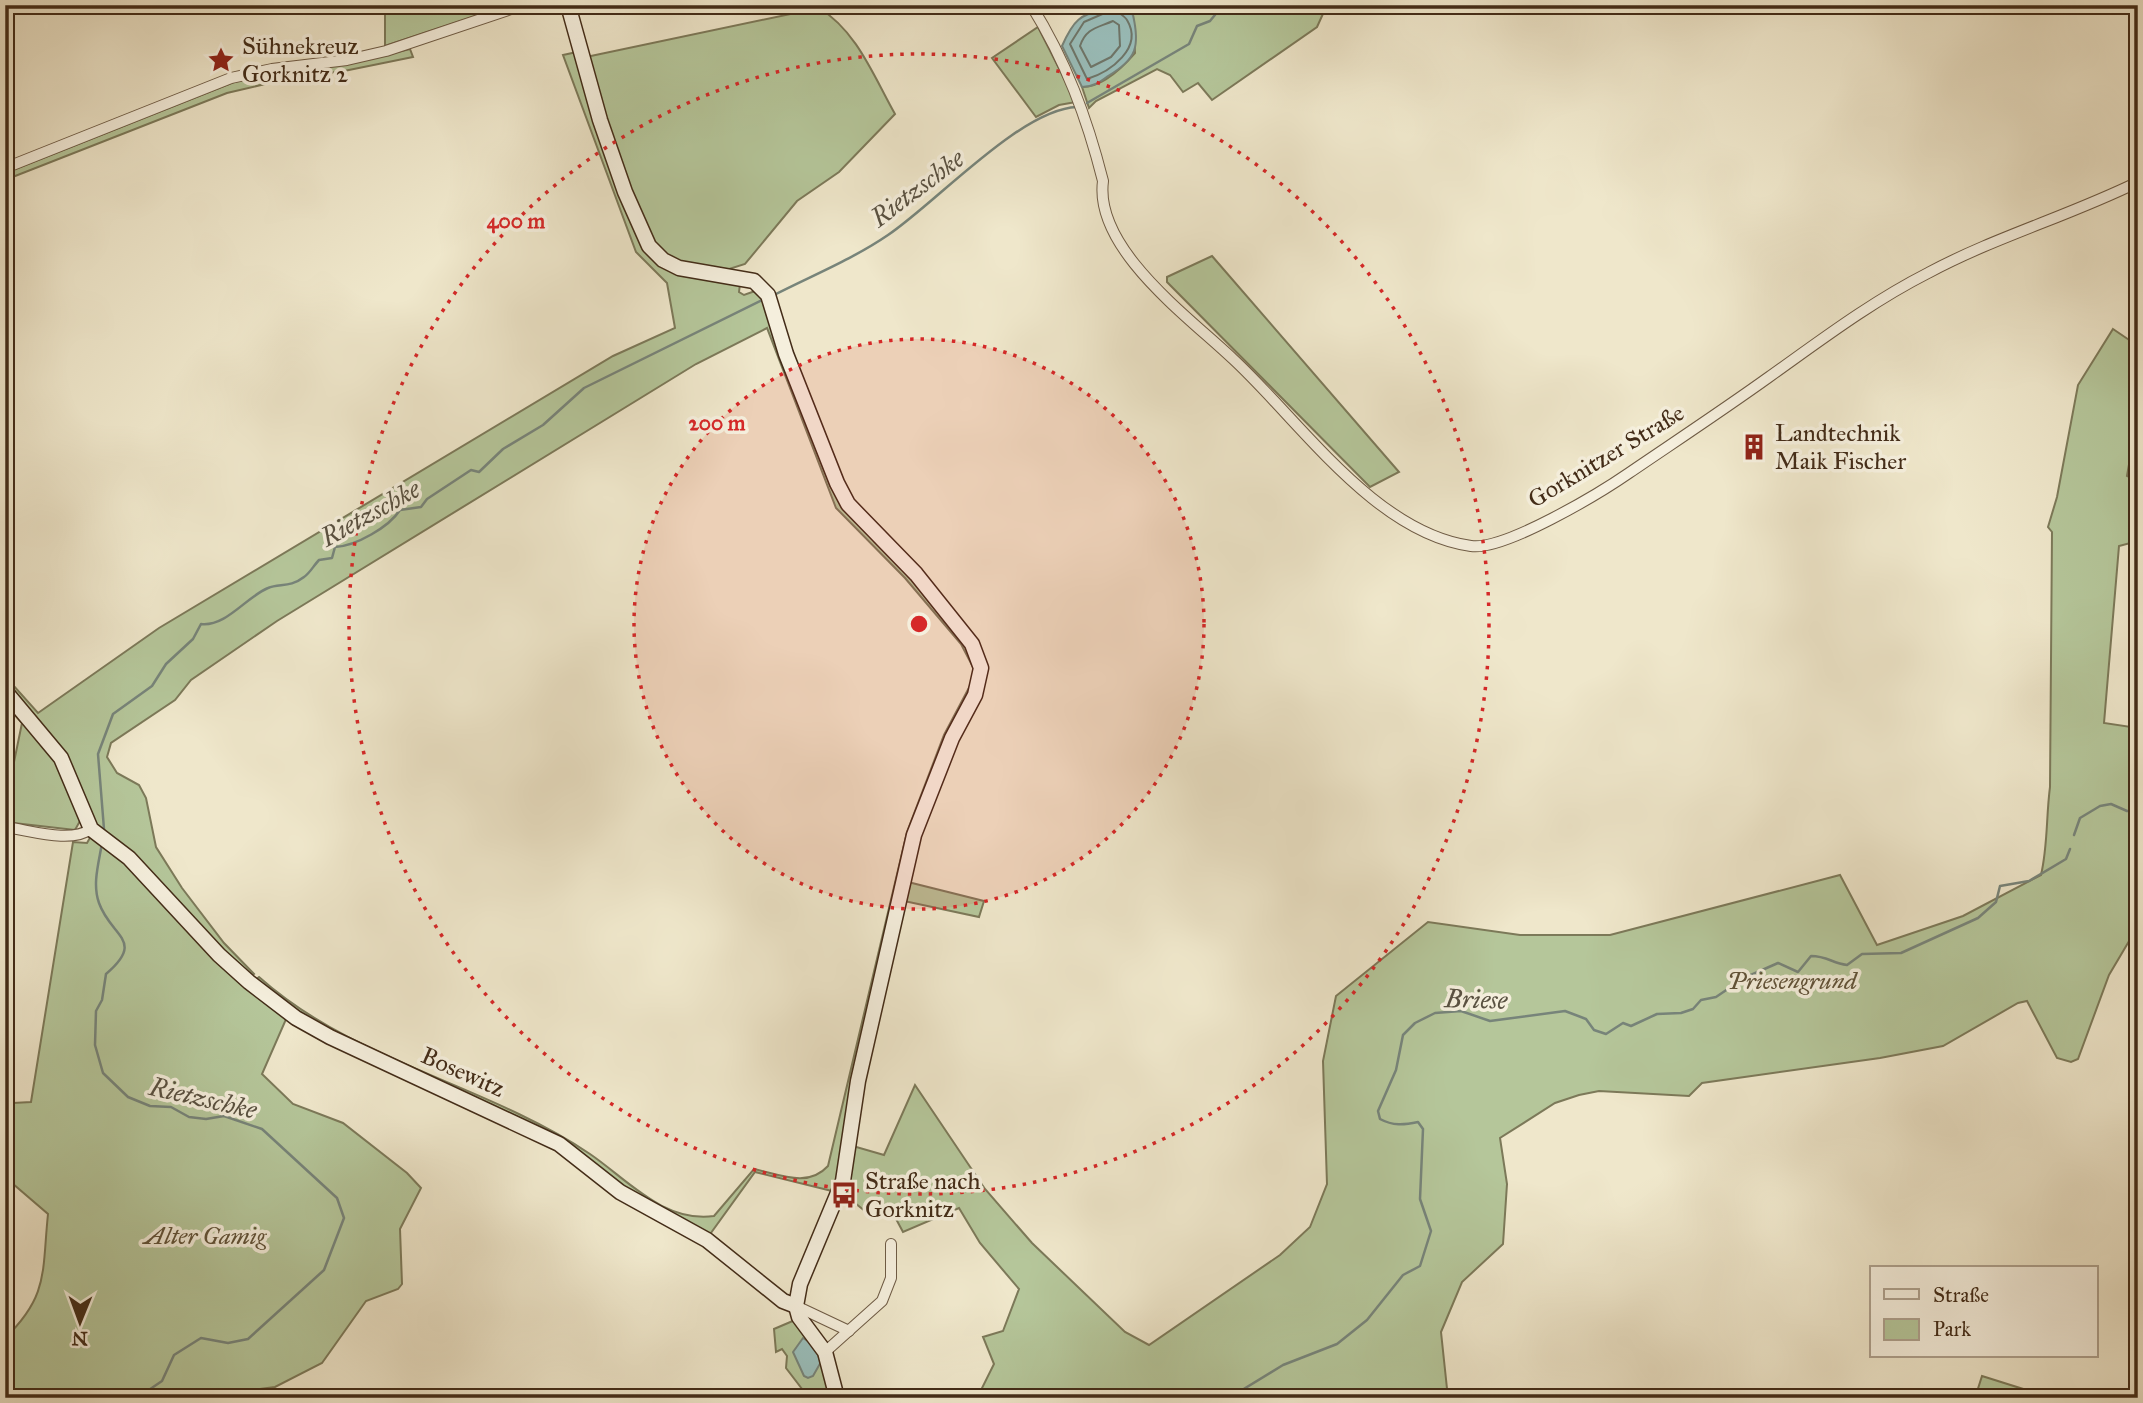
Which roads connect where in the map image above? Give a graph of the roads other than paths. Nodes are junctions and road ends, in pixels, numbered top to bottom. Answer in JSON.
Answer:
{"nodes":[{"id":1,"x":523,"y":5,"type":"edge"},
{"id":2,"x":568,"y":5,"type":"edge"},
{"id":3,"x":1031,"y":5,"type":"edge"},
{"id":4,"x":5,"y":168,"type":"edge"},
{"id":5,"x":2138,"y":182,"type":"edge"},
{"id":6,"x":5,"y":691,"type":"edge"},
{"id":7,"x":5,"y":827,"type":"edge"},
{"id":8,"x":91,"y":829,"type":"junction"},
{"id":9,"x":891,"y":1244,"type":"dead end"},
{"id":10,"x":796,"y":1306,"type":"junction"},
{"id":11,"x":849,"y":1331,"type":"junction"},
{"id":12,"x":825,"y":1352,"type":"junction"},
{"id":13,"x":837,"y":1398,"type":"edge"}],
"edges":[{"from":1,"to":4,"type":"street"},
{"from":2,"to":10,"type":"street"},
{"from":3,"to":5,"type":"street","name":"Gorknitzer Straße"},
{"from":6,"to":8,"type":"street"},
{"from":7,"to":8,"type":"street"},
{"from":8,"to":10,"type":"street","name":"Bosewitz"},
{"from":9,"to":11,"type":"street"},
{"from":10,"to":11,"type":"street","name":"Bosewitz"},
{"from":10,"to":12,"type":"street","name":"Bosewitz"},
{"from":11,"to":12,"type":"street"},
{"from":12,"to":13,"type":"street","name":"Bosewitz"}]}
